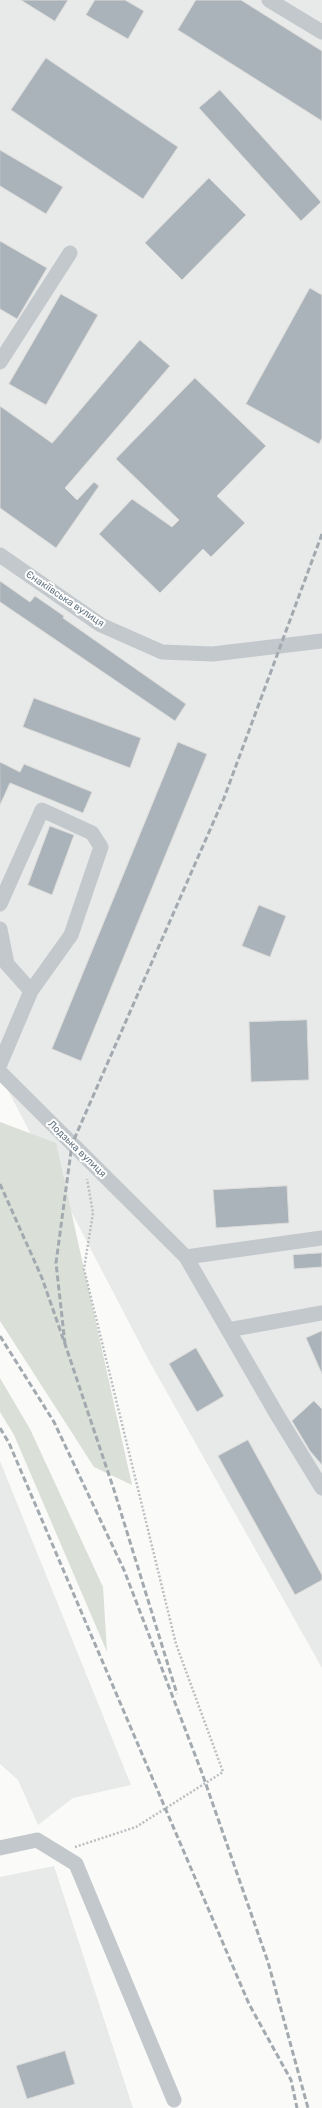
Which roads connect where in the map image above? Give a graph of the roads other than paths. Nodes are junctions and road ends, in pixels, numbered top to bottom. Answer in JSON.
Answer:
{"nodes":[{"id":1,"x":269,"y":0,"type":"edge"},
{"id":2,"x":322,"y":32,"type":"edge"},
{"id":3,"x":70,"y":253,"type":"dead end"},
{"id":4,"x":0,"y":362,"type":"edge"},
{"id":5,"x":0,"y":555,"type":"edge"},
{"id":6,"x":322,"y":641,"type":"edge"},
{"id":7,"x":0,"y":904,"type":"edge"},
{"id":8,"x":0,"y":929,"type":"edge"},
{"id":9,"x":31,"y":990,"type":"junction"},
{"id":10,"x":0,"y":1064,"type":"edge"},
{"id":11,"x":0,"y":1072,"type":"edge"},
{"id":12,"x":322,"y":1238,"type":"edge"},
{"id":13,"x":186,"y":1257,"type":"junction"},
{"id":14,"x":322,"y":1313,"type":"edge"},
{"id":15,"x":228,"y":1330,"type":"junction"},
{"id":16,"x":322,"y":1488,"type":"edge"},
{"id":17,"x":0,"y":1848,"type":"edge"},
{"id":18,"x":174,"y":2100,"type":"dead end"}],
"edges":[{"from":1,"to":2,"type":"street"},
{"from":3,"to":4,"type":"street"},
{"from":5,"to":6,"type":"street","name":"Єнакіївська вулиця"},
{"from":7,"to":9,"type":"street"},
{"from":8,"to":9,"type":"street"},
{"from":9,"to":10,"type":"street"},
{"from":11,"to":13,"type":"street","name":"Лодзька вулиця"},
{"from":12,"to":13,"type":"street"},
{"from":13,"to":15,"type":"street","name":"Лодзька вулиця"},
{"from":14,"to":15,"type":"street"},
{"from":15,"to":16,"type":"street","name":"Лодзька вулиця"},
{"from":17,"to":18,"type":"street"}]}
